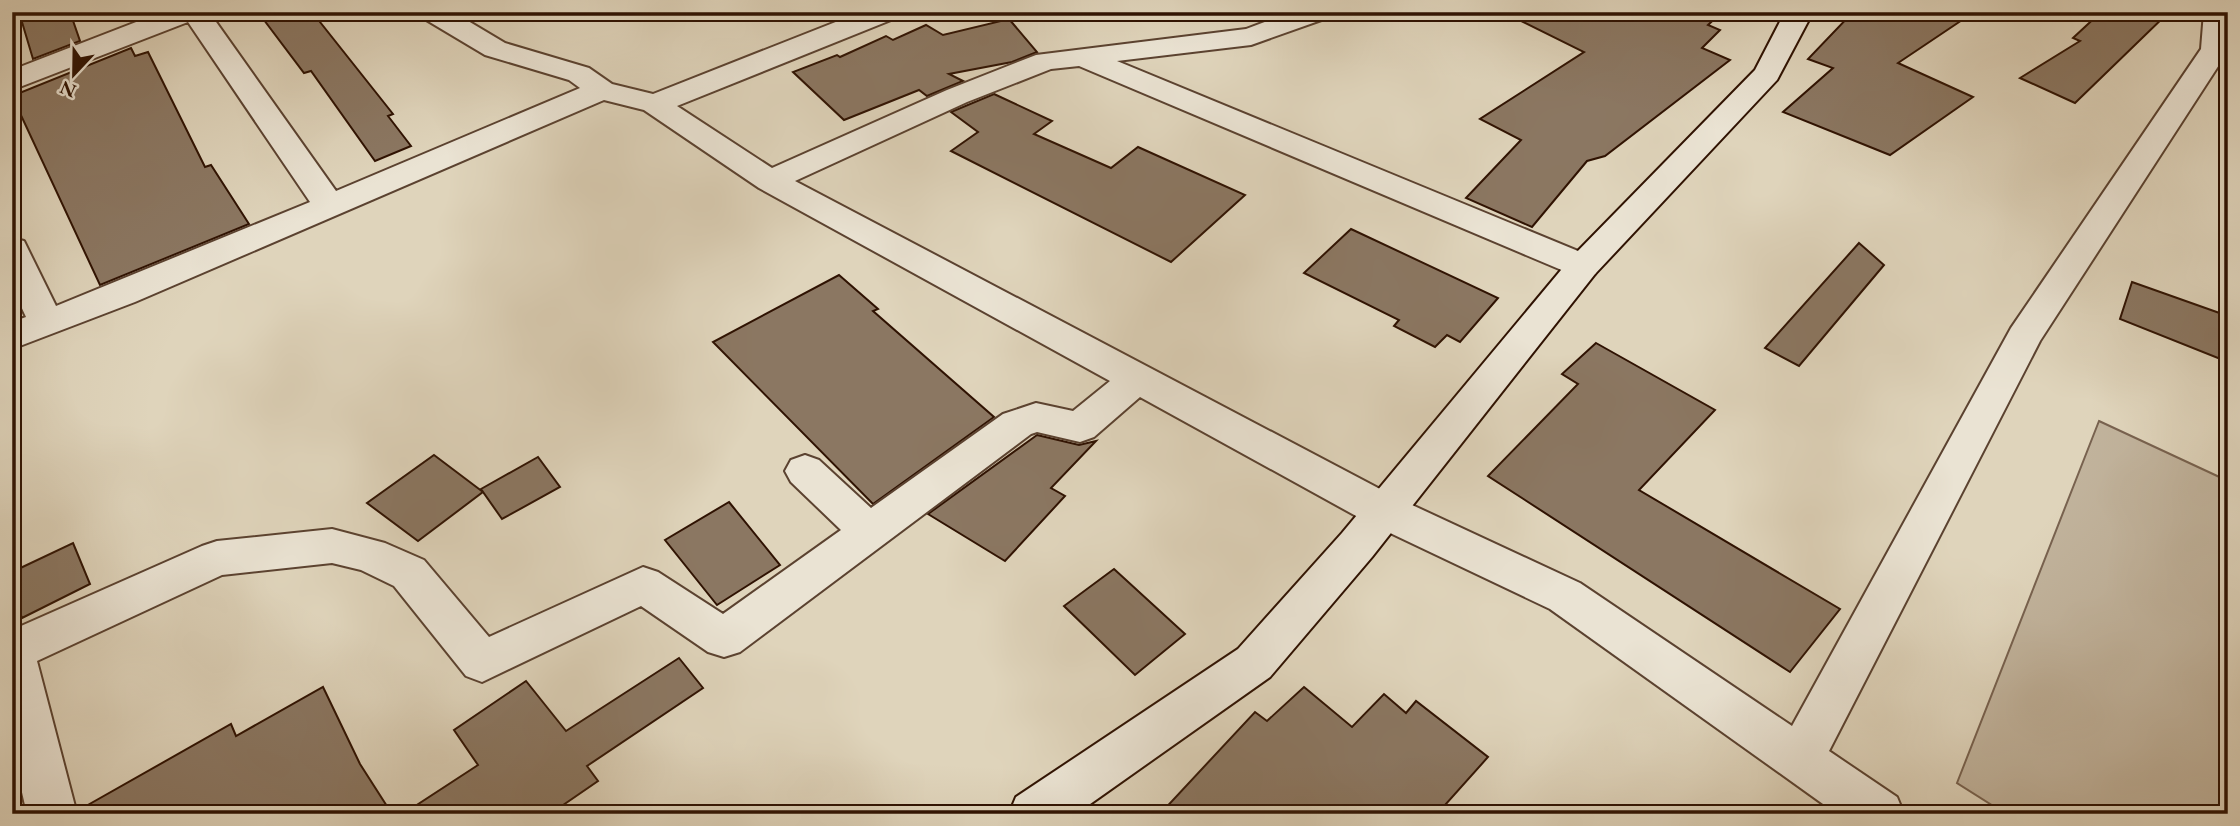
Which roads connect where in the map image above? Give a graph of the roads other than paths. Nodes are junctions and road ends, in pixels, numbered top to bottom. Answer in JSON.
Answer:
{"nodes":[{"id":1,"x":189,"y":12,"type":"edge"},
{"id":2,"x":195,"y":12,"type":"edge"},
{"id":3,"x":433,"y":12,"type":"edge"},
{"id":4,"x":886,"y":12,"type":"edge"},
{"id":5,"x":1317,"y":12,"type":"edge"},
{"id":6,"x":1799,"y":12,"type":"edge"},
{"id":7,"x":2218,"y":12,"type":"edge"},
{"id":8,"x":1085,"y":59,"type":"junction"},
{"id":9,"x":12,"y":82,"type":"edge"},
{"id":10,"x":602,"y":90,"type":"junction"},
{"id":11,"x":654,"y":104,"type":"junction"},
{"id":12,"x":770,"y":181,"type":"junction"},
{"id":13,"x":329,"y":205,"type":"junction"},
{"id":14,"x":12,"y":250,"type":"edge"},
{"id":15,"x":1583,"y":265,"type":"junction"},
{"id":16,"x":46,"y":322,"type":"junction"},
{"id":17,"x":12,"y":336,"type":"edge"},
{"id":18,"x":1138,"y":378,"type":"junction"},
{"id":19,"x":804,"y":471,"type":"dead end"},
{"id":20,"x":1382,"y":510,"type":"junction"},
{"id":21,"x":870,"y":532,"type":"junction"},
{"id":22,"x":13,"y":651,"type":"edge"},
{"id":23,"x":1800,"y":758,"type":"junction"},
{"id":24,"x":52,"y":814,"type":"edge"},
{"id":25,"x":1034,"y":814,"type":"edge"},
{"id":26,"x":1879,"y":814,"type":"edge"}],
"edges":[{"from":1,"to":9,"type":"street"},
{"from":2,"to":13,"type":"street"},
{"from":3,"to":10,"type":"street"},
{"from":4,"to":11,"type":"street"},
{"from":5,"to":8,"type":"street"},
{"from":6,"to":15,"type":"street"},
{"from":7,"to":23,"type":"street"},
{"from":8,"to":12,"type":"street"},
{"from":8,"to":15,"type":"street"},
{"from":10,"to":11,"type":"street"},
{"from":10,"to":13,"type":"street"},
{"from":11,"to":12,"type":"street"},
{"from":12,"to":18,"type":"street"},
{"from":13,"to":16,"type":"street"},
{"from":14,"to":16,"type":"street"},
{"from":15,"to":20,"type":"street"},
{"from":16,"to":17,"type":"street"},
{"from":18,"to":20,"type":"street"},
{"from":18,"to":21,"type":"street"},
{"from":19,"to":21,"type":"street"},
{"from":20,"to":23,"type":"street"},
{"from":20,"to":25,"type":"street"},
{"from":21,"to":22,"type":"street"},
{"from":22,"to":24,"type":"street"},
{"from":23,"to":26,"type":"street"}]}
